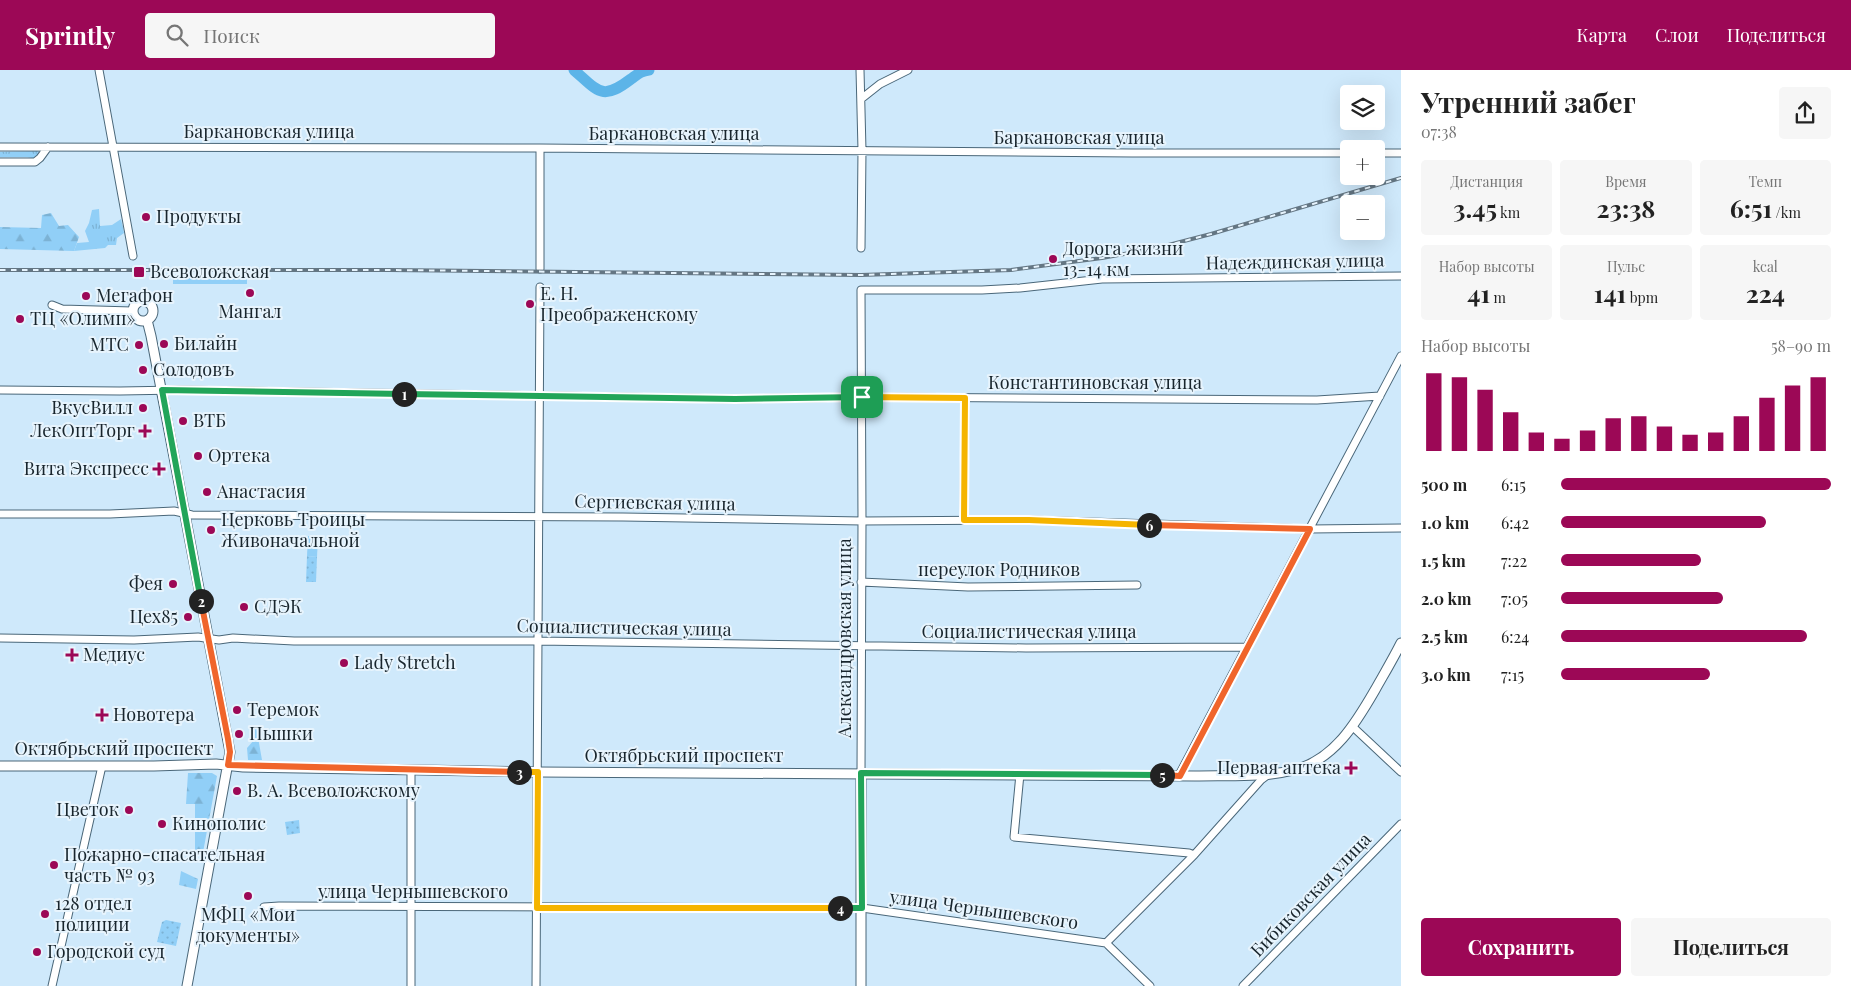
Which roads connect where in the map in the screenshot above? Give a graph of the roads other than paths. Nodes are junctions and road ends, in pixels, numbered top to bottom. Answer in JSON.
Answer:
{"nodes":[{"id":1,"x":98,"y":70,"type":"edge"},
{"id":2,"x":860,"y":70,"type":"edge"},
{"id":3,"x":908,"y":70,"type":"edge"},
{"id":4,"x":861,"y":99,"type":"junction"},
{"id":5,"x":0,"y":147,"type":"edge"},
{"id":6,"x":48,"y":147,"type":"junction"},
{"id":7,"x":113,"y":147,"type":"junction"},
{"id":8,"x":540,"y":148,"type":"junction"},
{"id":9,"x":862,"y":150,"type":"junction"},
{"id":10,"x":1340,"y":153,"type":"edge"},
{"id":11,"x":1385,"y":153,"type":"edge"},
{"id":12,"x":1401,"y":153,"type":"edge"},
{"id":13,"x":0,"y":162,"type":"edge"},
{"id":14,"x":862,"y":248,"type":"dead end"},
{"id":15,"x":133,"y":256,"type":"dead end"},
{"id":16,"x":540,"y":269,"type":"dead end"},
{"id":17,"x":1401,"y":276,"type":"edge"},
{"id":18,"x":540,"y":287,"type":"dead end"},
{"id":19,"x":861,"y":290,"type":"joint"},
{"id":20,"x":52,"y":305,"type":"dead end"},
{"id":21,"x":132,"y":311,"type":"junction"},
{"id":22,"x":147,"y":320,"type":"junction"},
{"id":23,"x":1401,"y":356,"type":"edge"},
{"id":24,"x":0,"y":390,"type":"edge"},
{"id":25,"x":162,"y":390,"type":"junction"},
{"id":26,"x":540,"y":395,"type":"junction"},
{"id":27,"x":1380,"y":396,"type":"junction"},
{"id":28,"x":862,"y":397,"type":"junction"},
{"id":29,"x":965,"y":398,"type":"junction"},
{"id":30,"x":184,"y":513,"type":"junction"},
{"id":31,"x":0,"y":514,"type":"edge"},
{"id":32,"x":538,"y":516,"type":"junction"},
{"id":33,"x":964,"y":520,"type":"junction"},
{"id":34,"x":862,"y":521,"type":"junction"},
{"id":35,"x":1401,"y":528,"type":"edge"},
{"id":36,"x":1310,"y":529,"type":"junction"},
{"id":37,"x":862,"y":582,"type":"junction"},
{"id":38,"x":1137,"y":585,"type":"dead end"},
{"id":39,"x":0,"y":638,"type":"edge"},
{"id":40,"x":209,"y":639,"type":"junction"},
{"id":41,"x":537,"y":641,"type":"junction"},
{"id":42,"x":1401,"y":643,"type":"edge"},
{"id":43,"x":861,"y":645,"type":"junction"},
{"id":44,"x":1248,"y":647,"type":"junction"},
{"id":45,"x":1353,"y":727,"type":"junction"},
{"id":46,"x":228,"y":765,"type":"junction"},
{"id":47,"x":0,"y":766,"type":"edge"},
{"id":48,"x":102,"y":766,"type":"junction"},
{"id":49,"x":411,"y":770,"type":"junction"},
{"id":50,"x":538,"y":772,"type":"junction"},
{"id":51,"x":1401,"y":772,"type":"edge"},
{"id":52,"x":861,"y":773,"type":"junction"},
{"id":53,"x":1020,"y":774,"type":"junction"},
{"id":54,"x":1269,"y":774,"type":"junction"},
{"id":55,"x":1180,"y":776,"type":"junction"},
{"id":56,"x":1401,"y":824,"type":"edge"},
{"id":57,"x":1194,"y":855,"type":"junction"},
{"id":58,"x":410,"y":907,"type":"junction"},
{"id":59,"x":264,"y":908,"type":"dead end"},
{"id":60,"x":537,"y":908,"type":"junction"},
{"id":61,"x":862,"y":908,"type":"junction"},
{"id":62,"x":1106,"y":943,"type":"junction"},
{"id":63,"x":52,"y":986,"type":"edge"},
{"id":64,"x":187,"y":986,"type":"edge"},
{"id":65,"x":410,"y":986,"type":"edge"},
{"id":66,"x":536,"y":986,"type":"edge"},
{"id":67,"x":861,"y":986,"type":"edge"},
{"id":68,"x":1150,"y":986,"type":"edge"},
{"id":69,"x":1243,"y":986,"type":"edge"}],
"edges":[{"from":1,"to":7,"type":"street"},
{"from":2,"to":4,"type":"street"},
{"from":3,"to":4,"type":"street"},
{"from":4,"to":9,"type":"street"},
{"from":5,"to":6,"type":"street","name":"Баркановская улица"},
{"from":6,"to":7,"type":"street","name":"Баркановская улица"},
{"from":6,"to":13,"type":"street"},
{"from":7,"to":8,"type":"street","name":"Баркановская улица"},
{"from":7,"to":15,"type":"street"},
{"from":8,"to":9,"type":"street","name":"Баркановская улица"},
{"from":8,"to":16,"type":"street"},
{"from":9,"to":10,"type":"street","name":"Баркановская улица"},
{"from":9,"to":14,"type":"street"},
{"from":11,"to":12,"type":"street"},
{"from":17,"to":19,"type":"street","name":"Надеждинская улица"},
{"from":18,"to":26,"type":"street"},
{"from":19,"to":28,"type":"street","name":"Александровская улица"},
{"from":20,"to":21,"type":"street"},
{"from":21,"to":22,"type":"street"},
{"from":21,"to":22,"type":"street"},
{"from":22,"to":25,"type":"street"},
{"from":23,"to":27,"type":"street"},
{"from":24,"to":25,"type":"street","name":"Константиновская улица"},
{"from":25,"to":26,"type":"street","name":"Константиновская улица"},
{"from":25,"to":30,"type":"street"},
{"from":26,"to":28,"type":"street","name":"Константиновская улица"},
{"from":26,"to":32,"type":"street"},
{"from":27,"to":29,"type":"street","name":"Константиновская улица"},
{"from":27,"to":36,"type":"street"},
{"from":28,"to":29,"type":"street","name":"Константиновская улица"},
{"from":28,"to":34,"type":"street","name":"Александровская улица"},
{"from":29,"to":33,"type":"street"},
{"from":30,"to":31,"type":"street","name":"Сергиевская улица"},
{"from":30,"to":32,"type":"street","name":"Сергиевская улица"},
{"from":30,"to":40,"type":"street"},
{"from":32,"to":34,"type":"street","name":"Сергиевская улица"},
{"from":32,"to":41,"type":"street"},
{"from":33,"to":34,"type":"street","name":"Сергиевская улица"},
{"from":33,"to":36,"type":"street","name":"Сергиевская улица"},
{"from":34,"to":37,"type":"street","name":"Александровская улица"},
{"from":35,"to":36,"type":"street","name":"Сергиевская улица"},
{"from":36,"to":44,"type":"street"},
{"from":37,"to":38,"type":"street","name":"переулок Родников"},
{"from":37,"to":43,"type":"street","name":"Александровская улица"},
{"from":39,"to":40,"type":"street","name":"Социалистическая улица"},
{"from":40,"to":41,"type":"street","name":"Социалистическая улица"},
{"from":40,"to":46,"type":"street"},
{"from":41,"to":43,"type":"street","name":"Социалистическая улица"},
{"from":41,"to":50,"type":"street"},
{"from":42,"to":45,"type":"street","name":"Октябрьский проспект"},
{"from":43,"to":44,"type":"street","name":"Социалистическая улица"},
{"from":43,"to":52,"type":"street","name":"Александровская улица"},
{"from":44,"to":55,"type":"street"},
{"from":45,"to":51,"type":"street"},
{"from":45,"to":54,"type":"street","name":"Октябрьский проспект"},
{"from":46,"to":48,"type":"street","name":"Октябрьский проспект"},
{"from":46,"to":49,"type":"street","name":"Октябрьский проспект"},
{"from":46,"to":64,"type":"street"},
{"from":47,"to":48,"type":"street","name":"Октябрьский проспект"},
{"from":48,"to":63,"type":"street"},
{"from":49,"to":50,"type":"street","name":"Октябрьский проспект"},
{"from":49,"to":58,"type":"street"},
{"from":50,"to":52,"type":"street","name":"Октябрьский проспект"},
{"from":50,"to":60,"type":"street"},
{"from":52,"to":53,"type":"street","name":"Октябрьский проспект"},
{"from":52,"to":61,"type":"street","name":"Александровская улица"},
{"from":53,"to":55,"type":"street","name":"Октябрьский проспект"},
{"from":53,"to":57,"type":"street"},
{"from":54,"to":55,"type":"street","name":"Октябрьский проспект"},
{"from":54,"to":57,"type":"street"},
{"from":56,"to":69,"type":"street","name":"Бибиковская улица"},
{"from":57,"to":62,"type":"street"},
{"from":58,"to":59,"type":"street","name":"улица Чернышевского"},
{"from":58,"to":60,"type":"street","name":"улица Чернышевского"},
{"from":58,"to":65,"type":"street"},
{"from":60,"to":61,"type":"street","name":"улица Чернышевского"},
{"from":60,"to":66,"type":"street"},
{"from":61,"to":62,"type":"street","name":"улица Чернышевского"},
{"from":61,"to":67,"type":"street","name":"Александровская улица"},
{"from":62,"to":68,"type":"street"}]}
